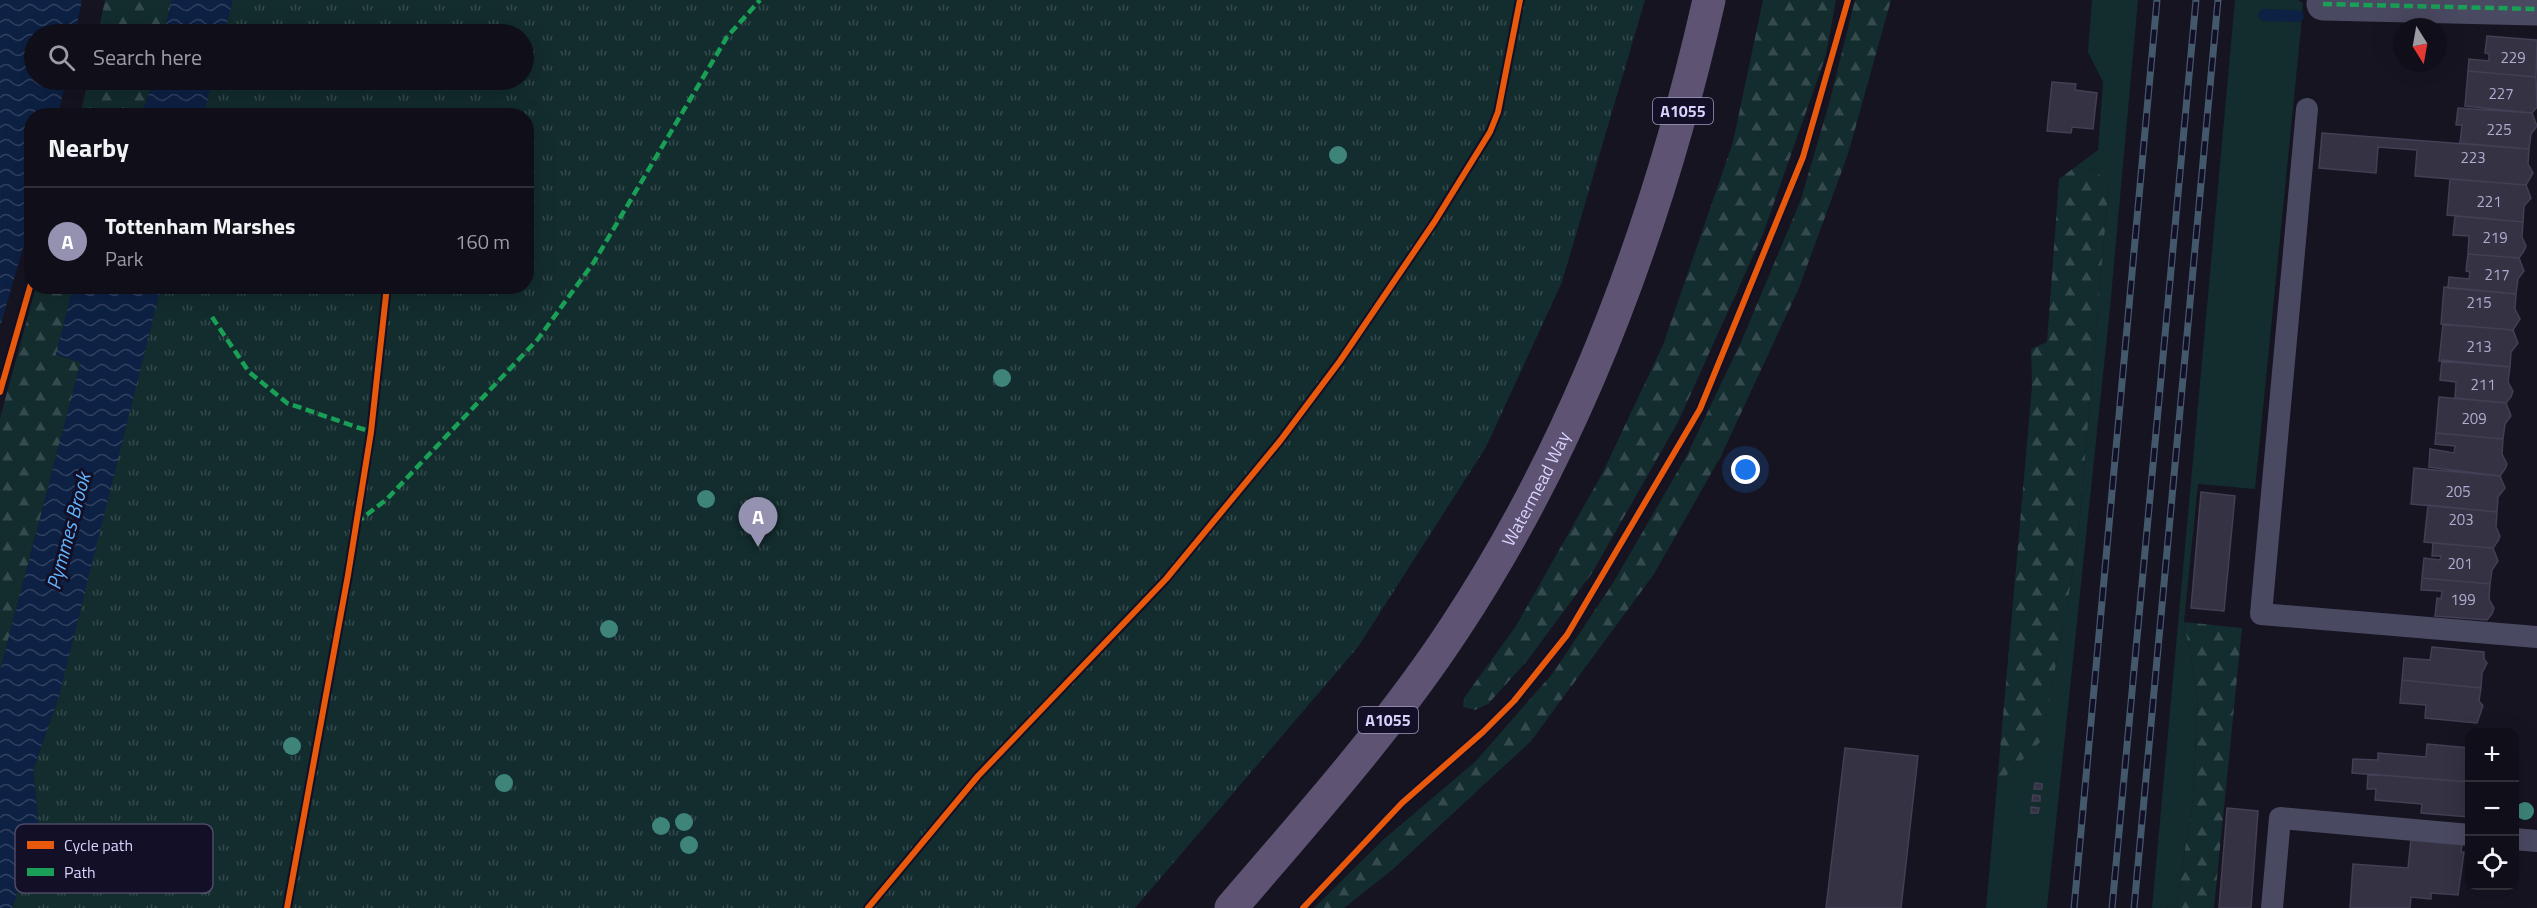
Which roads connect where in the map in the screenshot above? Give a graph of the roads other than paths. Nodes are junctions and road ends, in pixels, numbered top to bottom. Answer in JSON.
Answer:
{"nodes":[{"id":1,"x":1708,"y":0,"type":"edge"},
{"id":2,"x":2323,"y":4,"type":"dead end"},
{"id":3,"x":2537,"y":9,"type":"edge"},
{"id":4,"x":2307,"y":109,"type":"dead end"},
{"id":5,"x":2537,"y":637,"type":"edge"},
{"id":6,"x":2465,"y":835,"type":"edge"},
{"id":7,"x":2519,"y":839,"type":"edge"},
{"id":8,"x":2537,"y":841,"type":"edge"},
{"id":9,"x":1231,"y":908,"type":"edge"},
{"id":10,"x":2272,"y":908,"type":"edge"}],
"edges":[{"from":1,"to":9,"type":"main road","name":"Watermead Way","number":"A1055"},
{"from":2,"to":3,"type":"street"},
{"from":4,"to":5,"type":"lane"},
{"from":6,"to":10,"type":"lane"},
{"from":7,"to":8,"type":"lane"}]}
